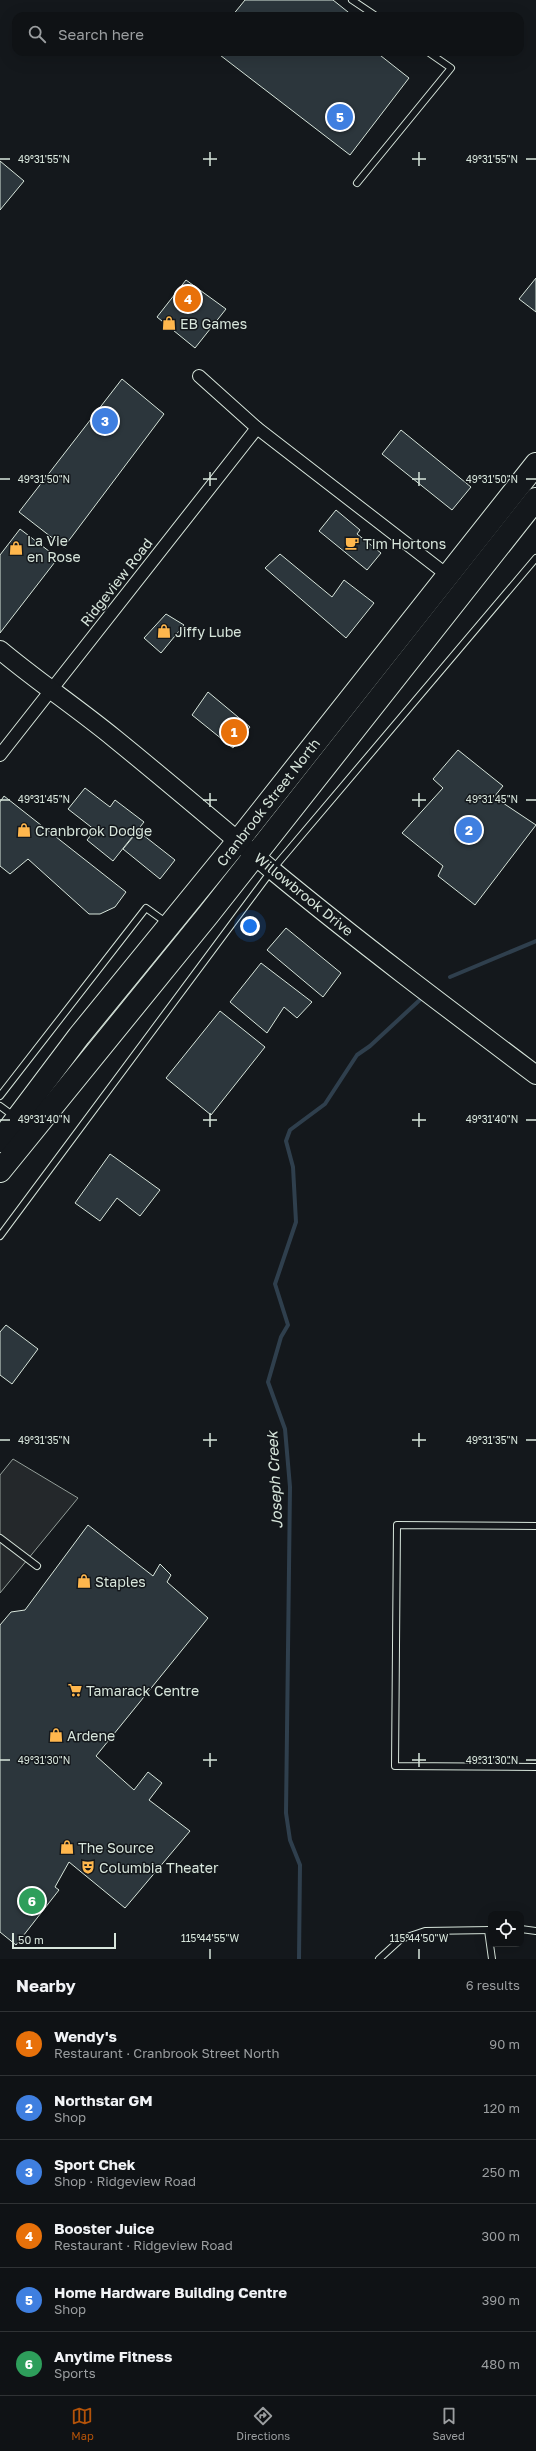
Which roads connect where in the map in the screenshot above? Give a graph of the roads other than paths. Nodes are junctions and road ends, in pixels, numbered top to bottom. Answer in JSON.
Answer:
{"nodes":[{"id":1,"x":352,"y":0,"type":"edge"},
{"id":2,"x":370,"y":12,"type":"edge"},
{"id":3,"x":434,"y":56,"type":"edge"},
{"id":4,"x":357,"y":183,"type":"dead end"},
{"id":5,"x":199,"y":376,"type":"dead end"},
{"id":6,"x":257,"y":428,"type":"junction"},
{"id":7,"x":536,"y":464,"type":"edge"},
{"id":8,"x":536,"y":499,"type":"edge"},
{"id":9,"x":536,"y":558,"type":"edge"},
{"id":10,"x":448,"y":575,"type":"junction"},
{"id":11,"x":465,"y":589,"type":"junction"},
{"id":12,"x":0,"y":650,"type":"edge"},
{"id":13,"x":50,"y":690,"type":"junction"},
{"id":14,"x":0,"y":755,"type":"edge"},
{"id":15,"x":238,"y":841,"type":"junction"},
{"id":16,"x":255,"y":855,"type":"junction"},
{"id":17,"x":272,"y":870,"type":"junction"},
{"id":18,"x":170,"y":925,"type":"junction"},
{"id":19,"x":536,"y":1075,"type":"edge"},
{"id":20,"x":0,"y":1096,"type":"edge"},
{"id":21,"x":8,"y":1112,"type":"edge"},
{"id":22,"x":0,"y":1141,"type":"edge"},
{"id":23,"x":0,"y":1171,"type":"edge"},
{"id":24,"x":0,"y":1236,"type":"edge"},
{"id":25,"x":536,"y":1526,"type":"edge"},
{"id":26,"x":0,"y":1538,"type":"edge"},
{"id":27,"x":37,"y":1566,"type":"dead end"},
{"id":28,"x":536,"y":1766,"type":"edge"},
{"id":29,"x":524,"y":1929,"type":"edge"},
{"id":30,"x":488,"y":1930,"type":"edge"},
{"id":31,"x":536,"y":1931,"type":"edge"},
{"id":32,"x":491,"y":1947,"type":"edge"},
{"id":33,"x":379,"y":1959,"type":"edge"},
{"id":34,"x":492,"y":1959,"type":"edge"}],
"edges":[{"from":1,"to":2,"type":"lane"},
{"from":3,"to":4,"type":"lane"},
{"from":5,"to":6,"type":"street"},
{"from":6,"to":10,"type":"street"},
{"from":6,"to":13,"type":"street","name":"Ridgeview Road"},
{"from":7,"to":10,"type":"highway","name":"Cranbrook Street North"},
{"from":8,"to":11,"type":"highway","name":"Cranbrook Street North"},
{"from":9,"to":17,"type":"lane"},
{"from":10,"to":11,"type":"street"},
{"from":10,"to":15,"type":"highway","name":"Cranbrook Street North"},
{"from":11,"to":16,"type":"highway","name":"Cranbrook Street North"},
{"from":12,"to":13,"type":"street","name":"Willowbrook Drive"},
{"from":13,"to":14,"type":"street","name":"Ridgeview Road"},
{"from":13,"to":15,"type":"street","name":"Willowbrook Drive"},
{"from":15,"to":16,"type":"street","name":"Willowbrook Drive"},
{"from":15,"to":18,"type":"highway","name":"Cranbrook Street North"},
{"from":16,"to":17,"type":"street","name":"Willowbrook Drive"},
{"from":16,"to":23,"type":"highway","name":"Cranbrook Street North"},
{"from":17,"to":19,"type":"street","name":"Willowbrook Drive"},
{"from":17,"to":24,"type":"lane"},
{"from":18,"to":20,"type":"lane"},
{"from":18,"to":21,"type":"highway","name":"Cranbrook Street North"},
{"from":21,"to":22,"type":"highway","name":"Cranbrook Street North"},
{"from":25,"to":28,"type":"lane"},
{"from":26,"to":27,"type":"lane"},
{"from":29,"to":31,"type":"lane"},
{"from":30,"to":33,"type":"lane"},
{"from":32,"to":34,"type":"lane"}]}
